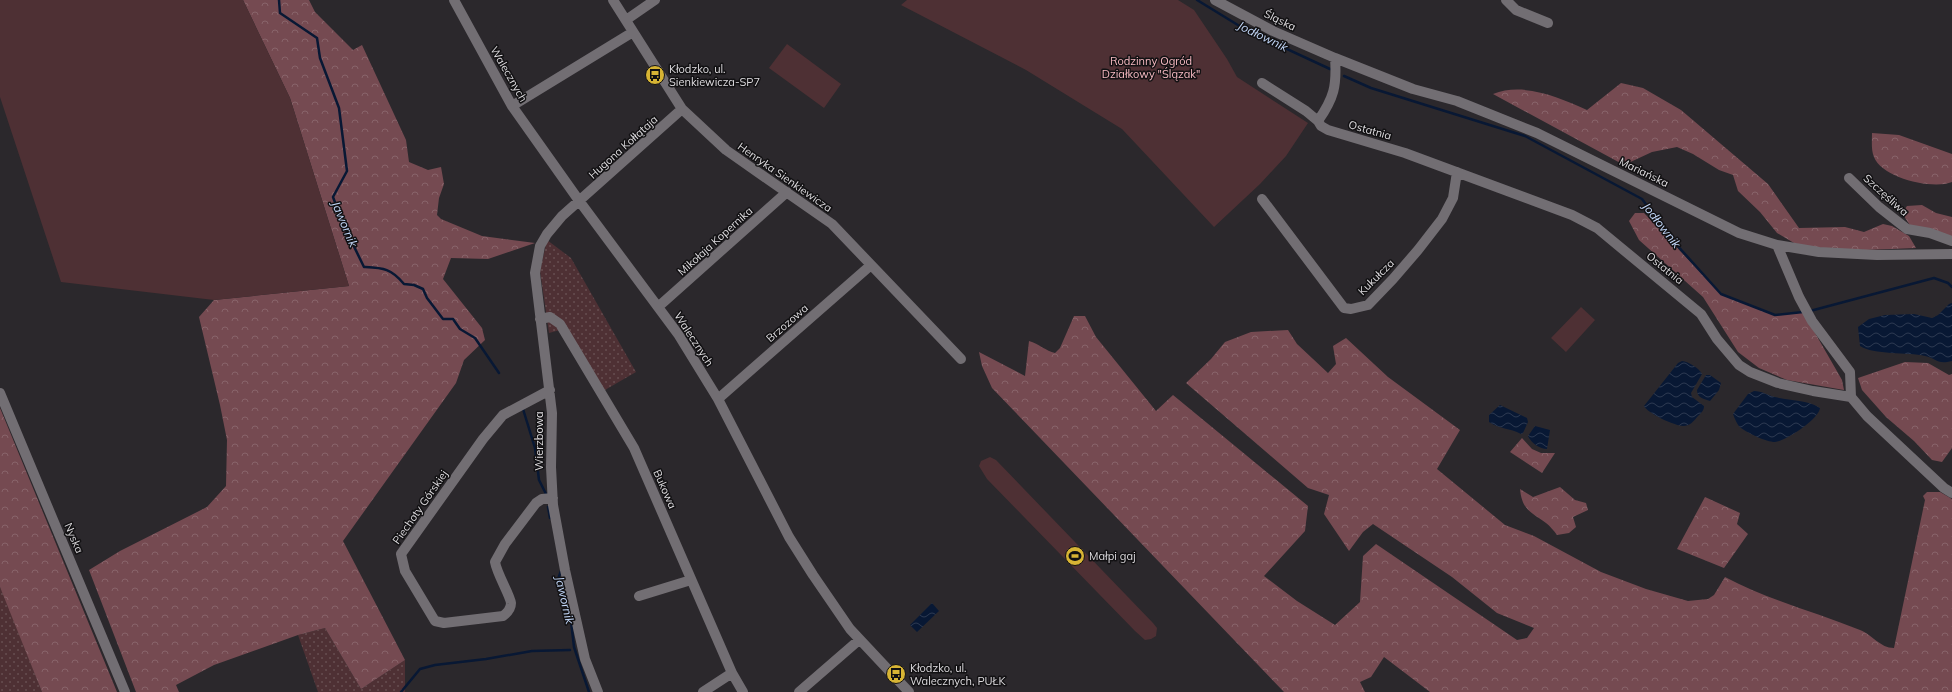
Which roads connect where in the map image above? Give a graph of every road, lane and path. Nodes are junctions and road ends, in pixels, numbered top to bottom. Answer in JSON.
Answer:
{"nodes":[{"id":1,"x":454,"y":0,"type":"edge"},
{"id":2,"x":613,"y":0,"type":"edge"},
{"id":3,"x":655,"y":0,"type":"edge"},
{"id":4,"x":1215,"y":0,"type":"edge"},
{"id":5,"x":1506,"y":0,"type":"edge"},
{"id":6,"x":626,"y":20,"type":"junction"},
{"id":7,"x":1548,"y":23,"type":"dead end"},
{"id":8,"x":633,"y":32,"type":"junction"},
{"id":9,"x":1335,"y":58,"type":"junction"},
{"id":10,"x":1262,"y":83,"type":"dead end"},
{"id":11,"x":512,"y":106,"type":"junction"},
{"id":12,"x":682,"y":110,"type":"junction"},
{"id":13,"x":1318,"y":121,"type":"junction"},
{"id":14,"x":1458,"y":172,"type":"junction"},
{"id":15,"x":1849,"y":178,"type":"dead end"},
{"id":16,"x":787,"y":192,"type":"junction"},
{"id":17,"x":1262,"y":199,"type":"dead end"},
{"id":18,"x":580,"y":202,"type":"junction"},
{"id":19,"x":1952,"y":241,"type":"edge"},
{"id":20,"x":1777,"y":245,"type":"junction"},
{"id":21,"x":1952,"y":254,"type":"edge"},
{"id":22,"x":871,"y":265,"type":"junction"},
{"id":23,"x":658,"y":307,"type":"junction"},
{"id":24,"x":540,"y":319,"type":"junction"},
{"id":25,"x":961,"y":359,"type":"dead end"},
{"id":26,"x":550,"y":390,"type":"junction"},
{"id":27,"x":0,"y":393,"type":"edge"},
{"id":28,"x":1851,"y":397,"type":"junction"},
{"id":29,"x":718,"y":399,"type":"junction"},
{"id":30,"x":1952,"y":493,"type":"edge"},
{"id":31,"x":553,"y":498,"type":"junction"},
{"id":32,"x":691,"y":580,"type":"junction"},
{"id":33,"x":640,"y":596,"type":"dead end"},
{"id":34,"x":859,"y":640,"type":"junction"},
{"id":35,"x":732,"y":673,"type":"junction"},
{"id":36,"x":125,"y":692,"type":"edge"},
{"id":37,"x":598,"y":692,"type":"edge"},
{"id":38,"x":703,"y":692,"type":"edge"},
{"id":39,"x":743,"y":692,"type":"edge"},
{"id":40,"x":799,"y":692,"type":"edge"},
{"id":41,"x":909,"y":692,"type":"edge"}],
"edges":[{"from":1,"to":11,"type":"street","name":"Walecznych"},
{"from":2,"to":6,"type":"street","name":"Henryka Sienkiewicza"},
{"from":3,"to":6,"type":"street"},
{"from":4,"to":9,"type":"street","name":"Śląska"},
{"from":5,"to":7,"type":"street"},
{"from":6,"to":8,"type":"street","name":"Henryka Sienkiewicza"},
{"from":8,"to":11,"type":"street"},
{"from":8,"to":12,"type":"street","name":"Henryka Sienkiewicza"},
{"from":9,"to":13,"type":"street"},
{"from":9,"to":20,"type":"street","name":"Mariańska"},
{"from":10,"to":13,"type":"street","name":"Ostatnia"},
{"from":11,"to":18,"type":"street","name":"Walecznych"},
{"from":12,"to":16,"type":"street","name":"Henryka Sienkiewicza"},
{"from":12,"to":18,"type":"street","name":"Hugona Kołłątaja"},
{"from":13,"to":14,"type":"street","name":"Ostatnia"},
{"from":14,"to":17,"type":"street","name":"Kukułcza"},
{"from":14,"to":28,"type":"street","name":"Ostatnia"},
{"from":15,"to":19,"type":"street","name":"Szczęśliwa"},
{"from":16,"to":22,"type":"street","name":"Henryka Sienkiewicza"},
{"from":16,"to":23,"type":"street","name":"Mikołaja Kopernika"},
{"from":18,"to":23,"type":"street","name":"Walecznych"},
{"from":18,"to":24,"type":"street","name":"Wierzbowa"},
{"from":20,"to":21,"type":"street","name":"Mariańska"},
{"from":20,"to":28,"type":"street"},
{"from":22,"to":25,"type":"street","name":"Henryka Sienkiewicza"},
{"from":22,"to":29,"type":"street","name":"Brzozowa"},
{"from":23,"to":29,"type":"street","name":"Walecznych"},
{"from":24,"to":26,"type":"street","name":"Wierzbowa"},
{"from":24,"to":32,"type":"street","name":"Bukowa"},
{"from":26,"to":31,"type":"street","name":"Wierzbowa"},
{"from":26,"to":31,"type":"street","name":"Piechoty Górskiej"},
{"from":27,"to":36,"type":"street","name":"Nyska"},
{"from":28,"to":30,"type":"street"},
{"from":29,"to":34,"type":"street","name":"Walecznych"},
{"from":31,"to":37,"type":"street","name":"Wierzbowa"},
{"from":32,"to":33,"type":"street"},
{"from":32,"to":35,"type":"street","name":"Bukowa"},
{"from":34,"to":40,"type":"street"},
{"from":34,"to":41,"type":"street","name":"Walecznych"},
{"from":35,"to":38,"type":"street"},
{"from":35,"to":39,"type":"street","name":"Bukowa"}]}
